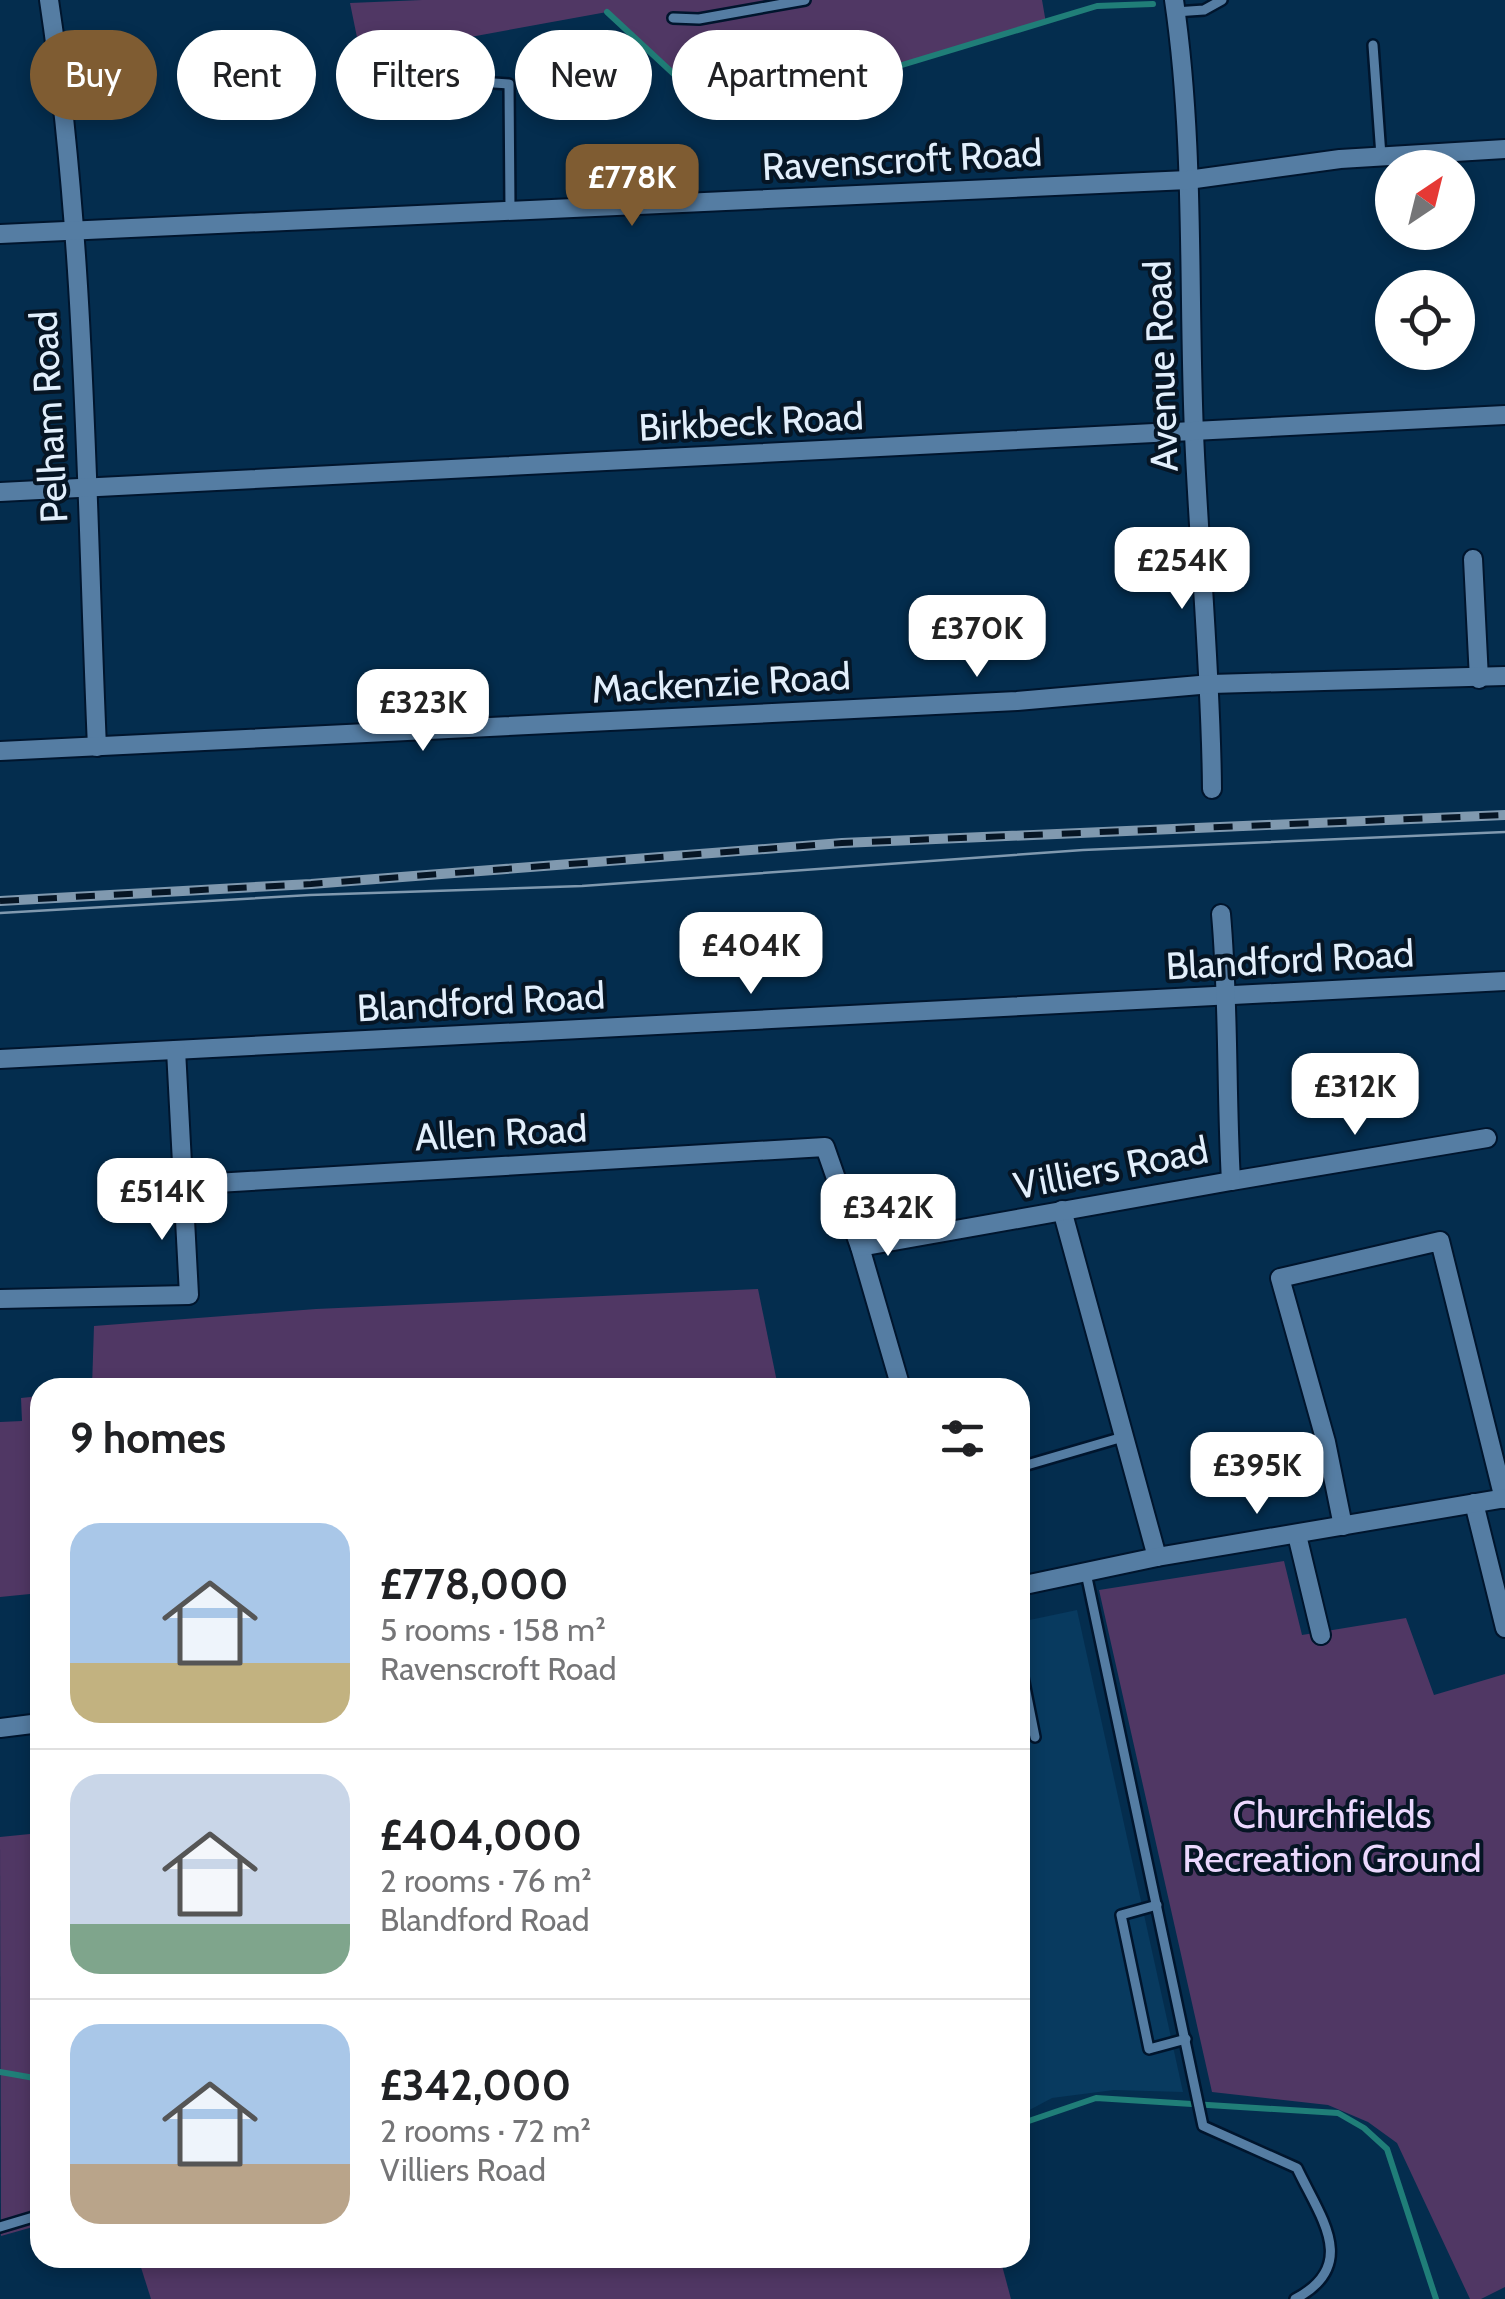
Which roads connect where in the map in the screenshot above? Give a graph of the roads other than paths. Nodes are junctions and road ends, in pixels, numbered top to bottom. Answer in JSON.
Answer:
{"nodes":[{"id":1,"x":50,"y":0,"type":"edge"},
{"id":2,"x":805,"y":0,"type":"edge"},
{"id":3,"x":1222,"y":0,"type":"edge"},
{"id":4,"x":1174,"y":6,"type":"edge"},
{"id":5,"x":672,"y":18,"type":"dead end"},
{"id":6,"x":1374,"y":45,"type":"dead end"},
{"id":7,"x":495,"y":83,"type":"edge"},
{"id":8,"x":1505,"y":149,"type":"edge"},
{"id":9,"x":1382,"y":150,"type":"edge"},
{"id":10,"x":1475,"y":151,"type":"edge"},
{"id":11,"x":1375,"y":157,"type":"edge"},
{"id":12,"x":1188,"y":180,"type":"junction"},
{"id":13,"x":510,"y":210,"type":"junction"},
{"id":14,"x":74,"y":230,"type":"junction"},
{"id":15,"x":0,"y":234,"type":"edge"},
{"id":16,"x":1505,"y":414,"type":"edge"},
{"id":17,"x":1194,"y":434,"type":"junction"},
{"id":18,"x":85,"y":486,"type":"junction"},
{"id":19,"x":0,"y":492,"type":"edge"},
{"id":20,"x":1472,"y":558,"type":"dead end"},
{"id":21,"x":1505,"y":676,"type":"edge"},
{"id":22,"x":1479,"y":679,"type":"junction"},
{"id":23,"x":1211,"y":684,"type":"junction"},
{"id":24,"x":97,"y":746,"type":"junction"},
{"id":25,"x":0,"y":751,"type":"edge"},
{"id":26,"x":1212,"y":790,"type":"dead end"},
{"id":27,"x":1222,"y":914,"type":"dead end"},
{"id":28,"x":1505,"y":981,"type":"edge"},
{"id":29,"x":1228,"y":996,"type":"junction"},
{"id":30,"x":176,"y":1050,"type":"junction"},
{"id":31,"x":0,"y":1059,"type":"edge"},
{"id":32,"x":1488,"y":1138,"type":"dead end"},
{"id":33,"x":1231,"y":1182,"type":"junction"},
{"id":34,"x":182,"y":1184,"type":"junction"},
{"id":35,"x":1062,"y":1210,"type":"junction"},
{"id":36,"x":860,"y":1247,"type":"junction"},
{"id":37,"x":0,"y":1299,"type":"edge"},
{"id":38,"x":898,"y":1378,"type":"edge"},
{"id":39,"x":1124,"y":1437,"type":"junction"},
{"id":40,"x":1030,"y":1464,"type":"edge"},
{"id":41,"x":1504,"y":1498,"type":"edge"},
{"id":42,"x":1474,"y":1503,"type":"junction"},
{"id":43,"x":1342,"y":1526,"type":"junction"},
{"id":44,"x":1297,"y":1535,"type":"junction"},
{"id":45,"x":1156,"y":1557,"type":"junction"},
{"id":46,"x":1086,"y":1573,"type":"junction"},
{"id":47,"x":1030,"y":1584,"type":"edge"},
{"id":48,"x":1505,"y":1628,"type":"edge"},
{"id":49,"x":1320,"y":1635,"type":"dead end"},
{"id":50,"x":1030,"y":1712,"type":"edge"},
{"id":51,"x":30,"y":1725,"type":"edge"},
{"id":52,"x":0,"y":1728,"type":"edge"},
{"id":53,"x":1035,"y":1737,"type":"dead end"},
{"id":54,"x":1157,"y":1905,"type":"junction"},
{"id":55,"x":1186,"y":2039,"type":"junction"},
{"id":56,"x":30,"y":2217,"type":"edge"},
{"id":57,"x":0,"y":2227,"type":"edge"},
{"id":58,"x":1295,"y":2299,"type":"edge"}],
"edges":[{"from":1,"to":14,"type":"street","name":"Pelham Road"},
{"from":2,"to":5,"type":"lane"},
{"from":3,"to":4,"type":"lane"},
{"from":4,"to":12,"type":"street","name":"Avenue Road"},
{"from":6,"to":9,"type":"lane"},
{"from":7,"to":13,"type":"lane"},
{"from":8,"to":10,"type":"street","name":"Ravenscroft Road"},
{"from":11,"to":12,"type":"street","name":"Ravenscroft Road"},
{"from":12,"to":13,"type":"street","name":"Ravenscroft Road"},
{"from":12,"to":17,"type":"street","name":"Avenue Road"},
{"from":13,"to":14,"type":"street","name":"Ravenscroft Road"},
{"from":14,"to":15,"type":"street","name":"Ravenscroft Road"},
{"from":14,"to":18,"type":"street","name":"Pelham Road"},
{"from":16,"to":17,"type":"street","name":"Birkbeck Road"},
{"from":17,"to":18,"type":"street","name":"Birkbeck Road"},
{"from":17,"to":23,"type":"street","name":"Avenue Road"},
{"from":18,"to":19,"type":"street","name":"Birkbeck Road"},
{"from":18,"to":24,"type":"street","name":"Pelham Road"},
{"from":20,"to":22,"type":"street"},
{"from":21,"to":22,"type":"street","name":"Mackenzie Road"},
{"from":22,"to":23,"type":"street","name":"Mackenzie Road"},
{"from":23,"to":24,"type":"street","name":"Mackenzie Road"},
{"from":23,"to":26,"type":"street","name":"Avenue Road"},
{"from":24,"to":25,"type":"street","name":"Mackenzie Road"},
{"from":27,"to":29,"type":"street","name":"Villiers Road"},
{"from":28,"to":29,"type":"street","name":"Blandford Road"},
{"from":29,"to":30,"type":"street","name":"Blandford Road"},
{"from":29,"to":33,"type":"street","name":"Villiers Road"},
{"from":30,"to":31,"type":"street","name":"Blandford Road"},
{"from":30,"to":34,"type":"street"},
{"from":32,"to":33,"type":"street"},
{"from":33,"to":35,"type":"street","name":"Villiers Road"},
{"from":34,"to":36,"type":"street","name":"Allen Road"},
{"from":34,"to":37,"type":"street"},
{"from":35,"to":36,"type":"street","name":"Villiers Road"},
{"from":35,"to":39,"type":"street"},
{"from":36,"to":38,"type":"street"},
{"from":39,"to":40,"type":"lane"},
{"from":39,"to":45,"type":"street"},
{"from":41,"to":42,"type":"street"},
{"from":41,"to":43,"type":"street"},
{"from":42,"to":43,"type":"street"},
{"from":42,"to":48,"type":"street"},
{"from":43,"to":44,"type":"street"},
{"from":44,"to":45,"type":"street"},
{"from":44,"to":49,"type":"street"},
{"from":45,"to":46,"type":"street"},
{"from":46,"to":47,"type":"street"},
{"from":46,"to":54,"type":"lane"},
{"from":50,"to":53,"type":"lane"},
{"from":51,"to":52,"type":"street"},
{"from":54,"to":55,"type":"lane"},
{"from":54,"to":55,"type":"lane"},
{"from":55,"to":58,"type":"lane"},
{"from":56,"to":57,"type":"lane"}]}
